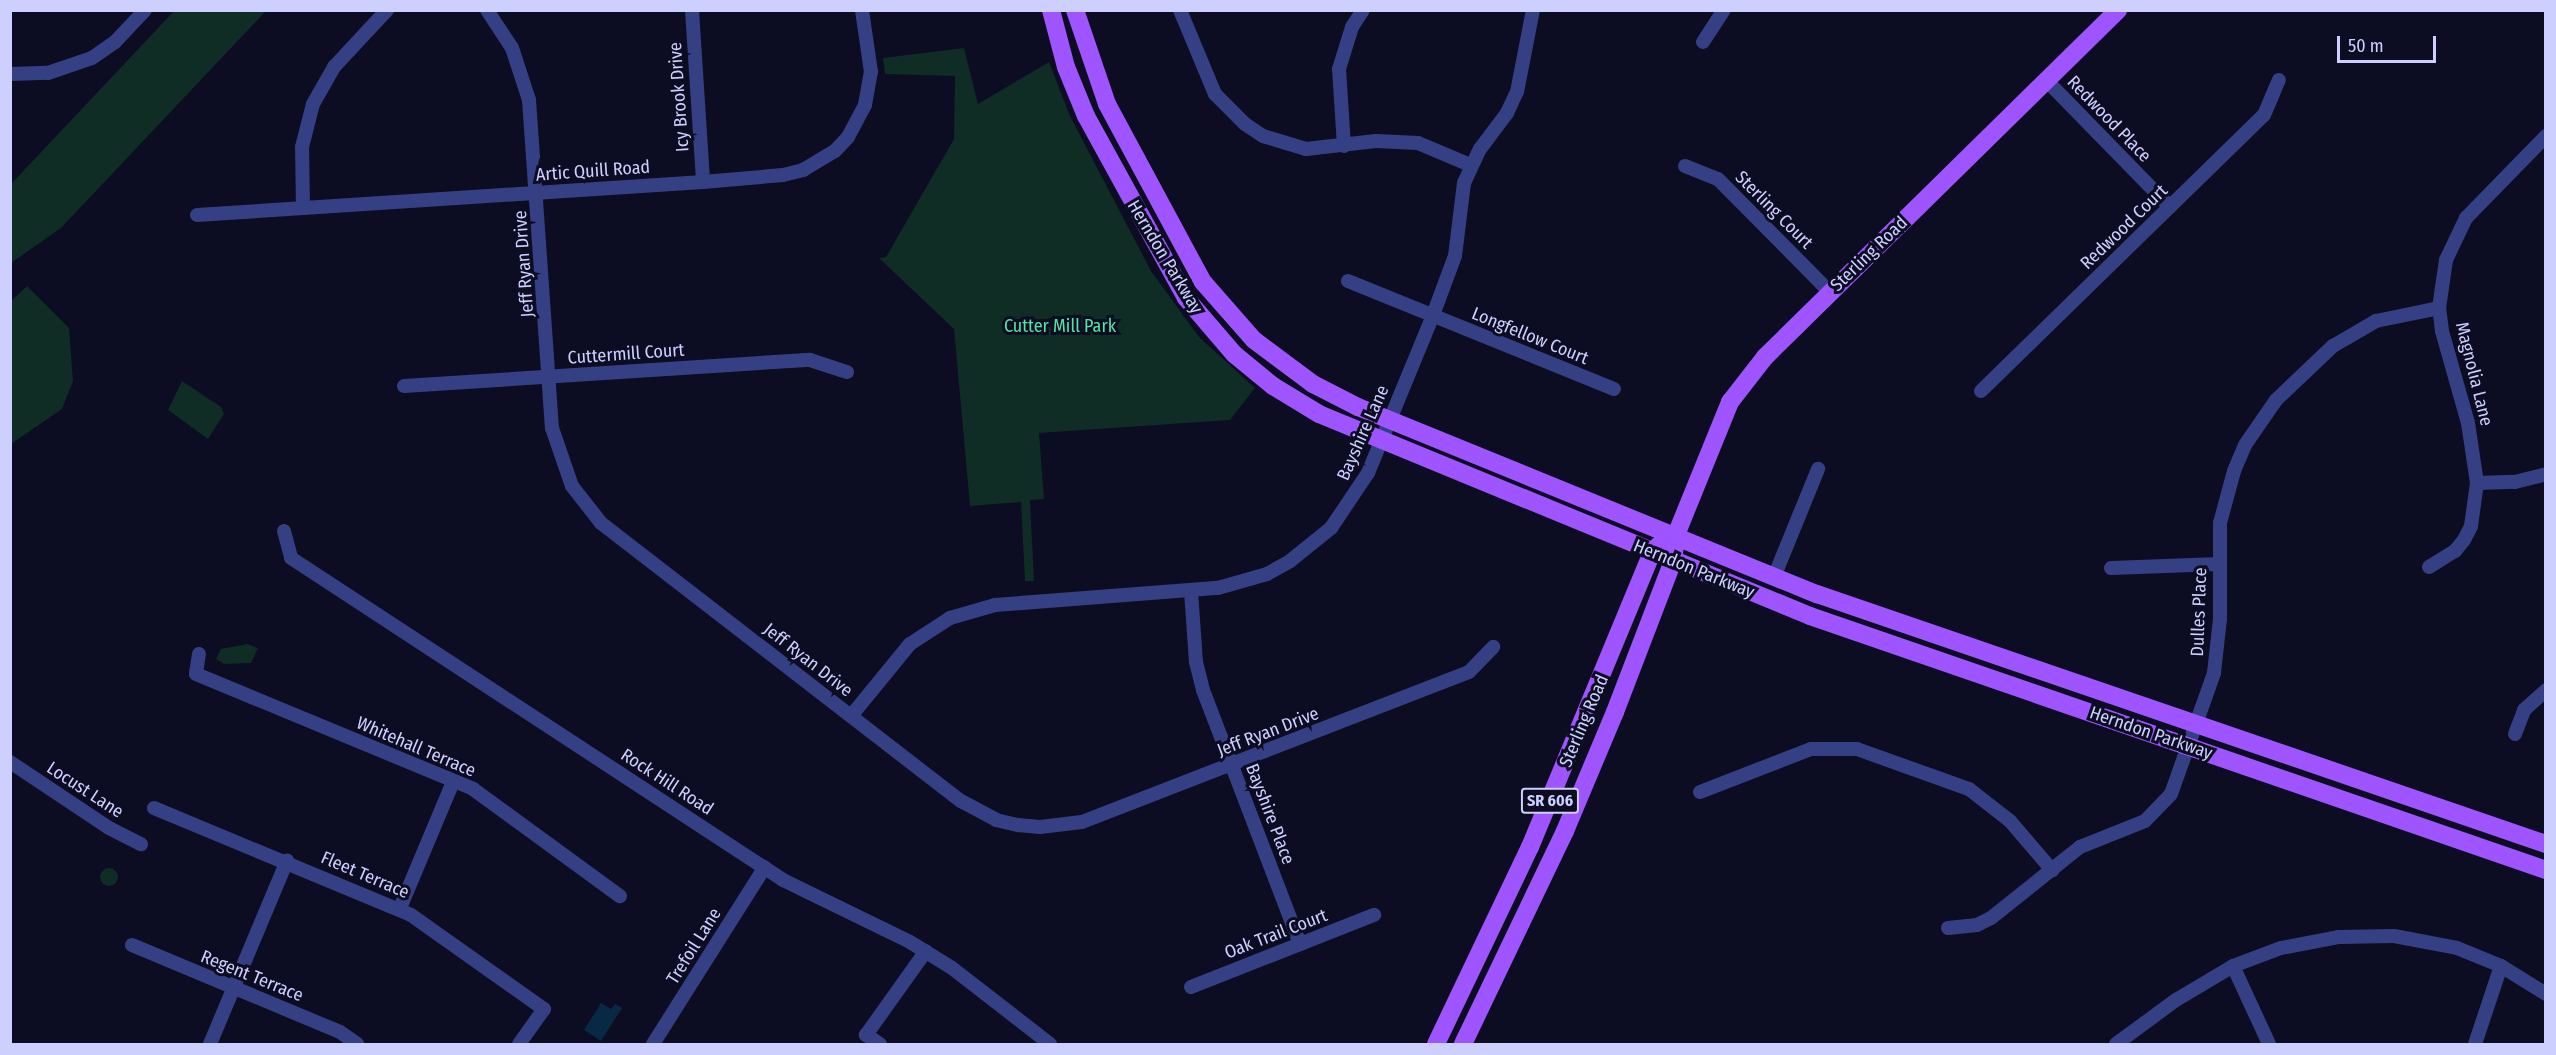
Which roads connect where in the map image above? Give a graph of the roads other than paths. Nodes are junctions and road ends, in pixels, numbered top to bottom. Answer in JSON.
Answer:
{"nodes":[{"id":1,"x":145,"y":10,"type":"edge"},
{"id":2,"x":387,"y":10,"type":"edge"},
{"id":3,"x":487,"y":10,"type":"edge"},
{"id":4,"x":692,"y":10,"type":"edge"},
{"id":5,"x":862,"y":10,"type":"edge"},
{"id":6,"x":1051,"y":10,"type":"edge"},
{"id":7,"x":1075,"y":10,"type":"edge"},
{"id":8,"x":1180,"y":10,"type":"edge"},
{"id":9,"x":1363,"y":10,"type":"edge"},
{"id":10,"x":1533,"y":10,"type":"edge"},
{"id":11,"x":1724,"y":10,"type":"edge"},
{"id":12,"x":2118,"y":10,"type":"edge"},
{"id":13,"x":1703,"y":42,"type":"dead end"},
{"id":14,"x":10,"y":74,"type":"edge"},
{"id":15,"x":2279,"y":80,"type":"dead end"},
{"id":16,"x":2047,"y":81,"type":"junction"},
{"id":17,"x":2546,"y":136,"type":"edge"},
{"id":18,"x":1344,"y":146,"type":"junction"},
{"id":19,"x":1470,"y":165,"type":"junction"},
{"id":20,"x":1685,"y":166,"type":"dead end"},
{"id":21,"x":703,"y":182,"type":"junction"},
{"id":22,"x":537,"y":192,"type":"junction"},
{"id":23,"x":2170,"y":207,"type":"junction"},
{"id":24,"x":303,"y":208,"type":"junction"},
{"id":25,"x":197,"y":215,"type":"dead end"},
{"id":26,"x":1348,"y":281,"type":"dead end"},
{"id":27,"x":1830,"y":292,"type":"junction"},
{"id":28,"x":2439,"y":308,"type":"junction"},
{"id":29,"x":1433,"y":315,"type":"junction"},
{"id":30,"x":848,"y":372,"type":"dead end"},
{"id":31,"x":549,"y":377,"type":"junction"},
{"id":32,"x":404,"y":386,"type":"dead end"},
{"id":33,"x":1614,"y":389,"type":"dead end"},
{"id":34,"x":1981,"y":391,"type":"dead end"},
{"id":35,"x":1389,"y":420,"type":"junction"},
{"id":36,"x":1381,"y":441,"type":"junction"},
{"id":37,"x":1818,"y":469,"type":"dead end"},
{"id":38,"x":2546,"y":474,"type":"edge"},
{"id":39,"x":2477,"y":483,"type":"junction"},
{"id":40,"x":284,"y":531,"type":"dead end"},
{"id":41,"x":1676,"y":535,"type":"junction"},
{"id":42,"x":1652,"y":553,"type":"junction"},
{"id":43,"x":1673,"y":561,"type":"junction"},
{"id":44,"x":2219,"y":564,"type":"junction"},
{"id":45,"x":2429,"y":567,"type":"dead end"},
{"id":46,"x":2111,"y":568,"type":"dead end"},
{"id":47,"x":1774,"y":577,"type":"junction"},
{"id":48,"x":1191,"y":591,"type":"junction"},
{"id":49,"x":1493,"y":647,"type":"dead end"},
{"id":50,"x":199,"y":654,"type":"dead end"},
{"id":51,"x":2546,"y":690,"type":"edge"},
{"id":52,"x":851,"y":716,"type":"junction"},
{"id":53,"x":2198,"y":725,"type":"junction"},
{"id":54,"x":2514,"y":734,"type":"dead end"},
{"id":55,"x":2191,"y":747,"type":"junction"},
{"id":56,"x":10,"y":762,"type":"edge"},
{"id":57,"x":1231,"y":765,"type":"junction"},
{"id":58,"x":453,"y":782,"type":"junction"},
{"id":59,"x":1700,"y":792,"type":"dead end"},
{"id":60,"x":154,"y":808,"type":"dead end"},
{"id":61,"x":141,"y":844,"type":"dead end"},
{"id":62,"x":2546,"y":844,"type":"edge"},
{"id":63,"x":287,"y":861,"type":"junction"},
{"id":64,"x":765,"y":867,"type":"junction"},
{"id":65,"x":2052,"y":870,"type":"junction"},
{"id":66,"x":2546,"y":870,"type":"edge"},
{"id":67,"x":620,"y":896,"type":"dead end"},
{"id":68,"x":400,"y":908,"type":"junction"},
{"id":69,"x":1374,"y":915,"type":"dead end"},
{"id":70,"x":1948,"y":928,"type":"dead end"},
{"id":71,"x":1300,"y":944,"type":"junction"},
{"id":72,"x":132,"y":945,"type":"dead end"},
{"id":73,"x":926,"y":951,"type":"junction"},
{"id":74,"x":2233,"y":966,"type":"junction"},
{"id":75,"x":2501,"y":966,"type":"junction"},
{"id":76,"x":1191,"y":987,"type":"dead end"},
{"id":77,"x":234,"y":988,"type":"junction"},
{"id":78,"x":2546,"y":994,"type":"edge"},
{"id":79,"x":351,"y":1043,"type":"edge"},
{"id":80,"x":1045,"y":1043,"type":"edge"},
{"id":81,"x":210,"y":1044,"type":"edge"},
{"id":82,"x":519,"y":1044,"type":"edge"},
{"id":83,"x":653,"y":1044,"type":"edge"},
{"id":84,"x":880,"y":1044,"type":"edge"},
{"id":85,"x":1436,"y":1044,"type":"edge"},
{"id":86,"x":1463,"y":1044,"type":"edge"},
{"id":87,"x":2116,"y":1044,"type":"edge"},
{"id":88,"x":2270,"y":1044,"type":"edge"},
{"id":89,"x":2475,"y":1044,"type":"edge"}],
"edges":[{"from":1,"to":14,"type":"street"},
{"from":2,"to":24,"type":"street"},
{"from":3,"to":22,"type":"street","name":"Jeff Ryan Drive"},
{"from":4,"to":21,"type":"street","name":"Icy Brook Drive"},
{"from":5,"to":21,"type":"street","name":"Artic Quill Road"},
{"from":6,"to":36,"type":"main road","name":"Herndon Parkway"},
{"from":7,"to":35,"type":"main road","name":"Herndon Parkway"},
{"from":8,"to":18,"type":"street"},
{"from":9,"to":18,"type":"street"},
{"from":10,"to":19,"type":"street","name":"Bayshire Lane"},
{"from":11,"to":13,"type":"street"},
{"from":12,"to":16,"type":"main road","name":"Sterling Road"},
{"from":15,"to":23,"type":"street","name":"Redwood Court"},
{"from":16,"to":23,"type":"street","name":"Redwood Place"},
{"from":16,"to":27,"type":"main road","name":"Sterling Road"},
{"from":17,"to":28,"type":"street","name":"Magnolia Lane"},
{"from":18,"to":19,"type":"street"},
{"from":19,"to":29,"type":"street","name":"Bayshire Lane"},
{"from":20,"to":27,"type":"street","name":"Sterling Court"},
{"from":21,"to":22,"type":"street","name":"Artic Quill Road"},
{"from":22,"to":24,"type":"street","name":"Artic Quill Road"},
{"from":22,"to":31,"type":"street","name":"Jeff Ryan Drive"},
{"from":23,"to":34,"type":"street","name":"Redwood Court"},
{"from":24,"to":25,"type":"street","name":"Artic Quill Road"},
{"from":26,"to":29,"type":"street","name":"Longfellow Court"},
{"from":27,"to":41,"type":"main road","name":"Sterling Road"},
{"from":28,"to":39,"type":"street","name":"Magnolia Lane"},
{"from":28,"to":44,"type":"street","name":"Dulles Place"},
{"from":29,"to":33,"type":"street","name":"Longfellow Court"},
{"from":29,"to":35,"type":"street","name":"Bayshire Lane"},
{"from":30,"to":31,"type":"street","name":"Cuttermill Court"},
{"from":31,"to":32,"type":"street","name":"Cuttermill Court"},
{"from":31,"to":52,"type":"street","name":"Jeff Ryan Drive"},
{"from":35,"to":36,"type":"street","name":"Bayshire Lane"},
{"from":35,"to":41,"type":"main road","name":"Herndon Parkway"},
{"from":36,"to":42,"type":"main road","name":"Herndon Parkway"},
{"from":36,"to":48,"type":"street","name":"Bayshire Lane"},
{"from":37,"to":47,"type":"street"},
{"from":38,"to":39,"type":"street"},
{"from":39,"to":45,"type":"street","name":"Magnolia Lane"},
{"from":40,"to":64,"type":"street","name":"Rock Hill Road"},
{"from":41,"to":42,"type":"main road"},
{"from":41,"to":43,"type":"main road","name":"Sterling Road","number":"SR 606"},
{"from":41,"to":47,"type":"main road","name":"Herndon Parkway"},
{"from":42,"to":43,"type":"main road","name":"Herndon Parkway"},
{"from":42,"to":85,"type":"main road","name":"Sterling Road","number":"SR 606"},
{"from":43,"to":55,"type":"main road","name":"Herndon Parkway"},
{"from":43,"to":86,"type":"main road","name":"Sterling Road","number":"SR 606"},
{"from":44,"to":46,"type":"street"},
{"from":44,"to":53,"type":"street","name":"Dulles Place"},
{"from":47,"to":53,"type":"main road","name":"Herndon Parkway"},
{"from":48,"to":52,"type":"street","name":"Bayshire Lane"},
{"from":48,"to":57,"type":"street","name":"Bayshire Place"},
{"from":49,"to":57,"type":"street","name":"Jeff Ryan Drive"},
{"from":50,"to":58,"type":"street","name":"Whitehall Terrace"},
{"from":51,"to":54,"type":"street"},
{"from":52,"to":57,"type":"street","name":"Jeff Ryan Drive"},
{"from":53,"to":55,"type":"street","name":"Dulles Place"},
{"from":53,"to":62,"type":"main road","name":"Herndon Parkway"},
{"from":55,"to":65,"type":"street","name":"Dulles Place"},
{"from":55,"to":66,"type":"main road","name":"Herndon Parkway"},
{"from":56,"to":61,"type":"street","name":"Locust Lane"},
{"from":57,"to":71,"type":"street","name":"Bayshire Place"},
{"from":58,"to":67,"type":"street","name":"Whitehall Terrace"},
{"from":58,"to":68,"type":"street"},
{"from":59,"to":65,"type":"street"},
{"from":60,"to":63,"type":"street","name":"Fleet Terrace"},
{"from":63,"to":68,"type":"street","name":"Fleet Terrace"},
{"from":63,"to":77,"type":"street"},
{"from":64,"to":73,"type":"street","name":"Rock Hill Road"},
{"from":64,"to":83,"type":"street","name":"Trefoil Lane"},
{"from":65,"to":70,"type":"street","name":"Dulles Place"},
{"from":68,"to":82,"type":"street","name":"Fleet Terrace"},
{"from":69,"to":71,"type":"street","name":"Oak Trail Court"},
{"from":71,"to":76,"type":"street","name":"Oak Trail Court"},
{"from":72,"to":77,"type":"street","name":"Regent Terrace"},
{"from":73,"to":80,"type":"street","name":"Rock Hill Road"},
{"from":73,"to":84,"type":"street"},
{"from":74,"to":75,"type":"street"},
{"from":74,"to":87,"type":"street"},
{"from":74,"to":88,"type":"street"},
{"from":75,"to":78,"type":"street"},
{"from":75,"to":89,"type":"street"},
{"from":77,"to":79,"type":"street","name":"Regent Terrace"},
{"from":77,"to":81,"type":"street"}]}
